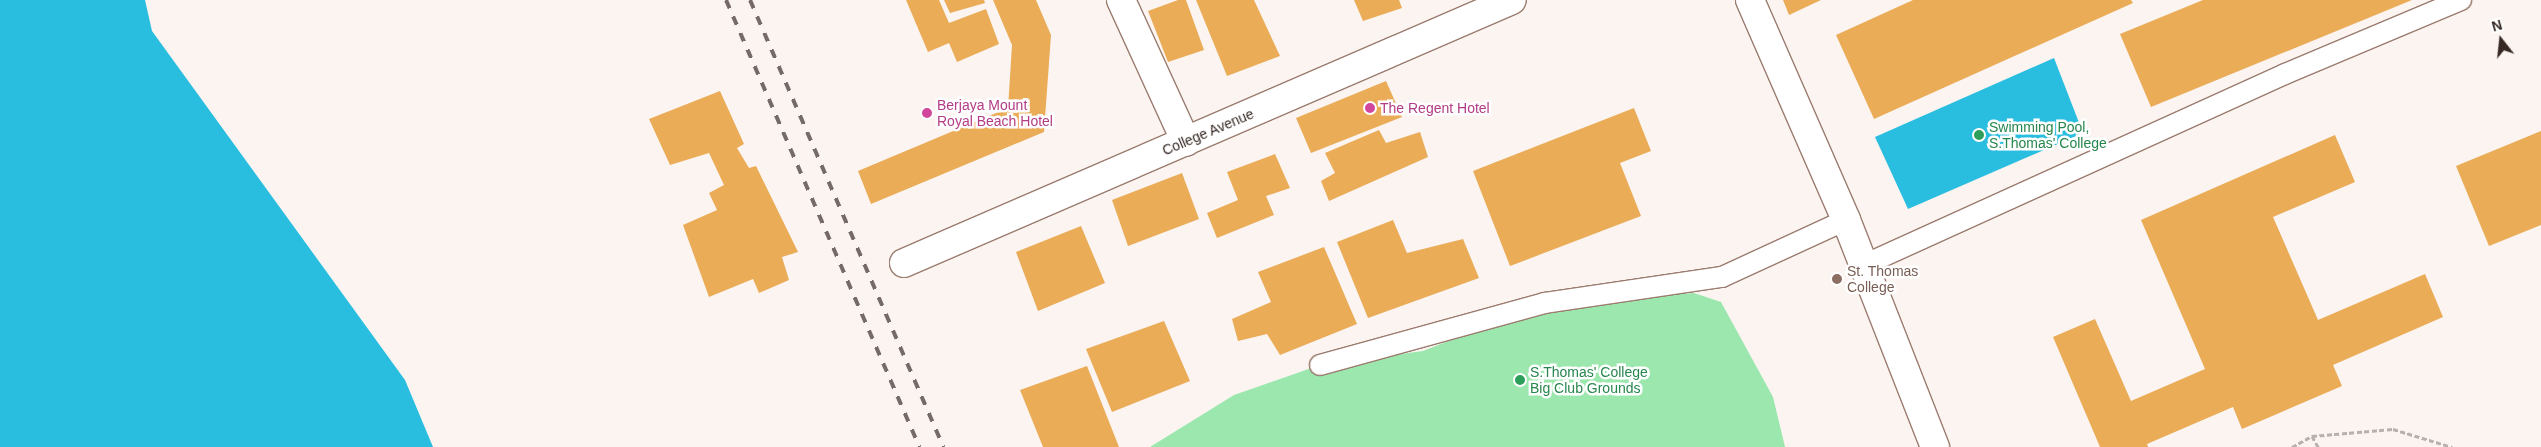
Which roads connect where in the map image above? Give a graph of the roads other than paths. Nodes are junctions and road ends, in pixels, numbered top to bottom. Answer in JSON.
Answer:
{"nodes":[{"id":1,"x":1121,"y":0,"type":"edge"},
{"id":2,"x":1512,"y":0,"type":"edge"},
{"id":3,"x":1750,"y":0,"type":"edge"},
{"id":4,"x":2461,"y":0,"type":"edge"},
{"id":5,"x":1186,"y":142,"type":"junction"},
{"id":6,"x":1846,"y":220,"type":"junction"},
{"id":7,"x":904,"y":263,"type":"dead end"},
{"id":8,"x":1864,"y":264,"type":"junction"},
{"id":9,"x":1320,"y":365,"type":"dead end"},
{"id":10,"x":1935,"y":447,"type":"edge"}],
"edges":[{"from":1,"to":5,"type":"street"},
{"from":2,"to":5,"type":"street","name":"College Avenue"},
{"from":3,"to":6,"type":"street"},
{"from":4,"to":8,"type":"lane"},
{"from":5,"to":7,"type":"street","name":"College Avenue"},
{"from":6,"to":8,"type":"street"},
{"from":6,"to":9,"type":"lane"},
{"from":8,"to":10,"type":"street"}]}
